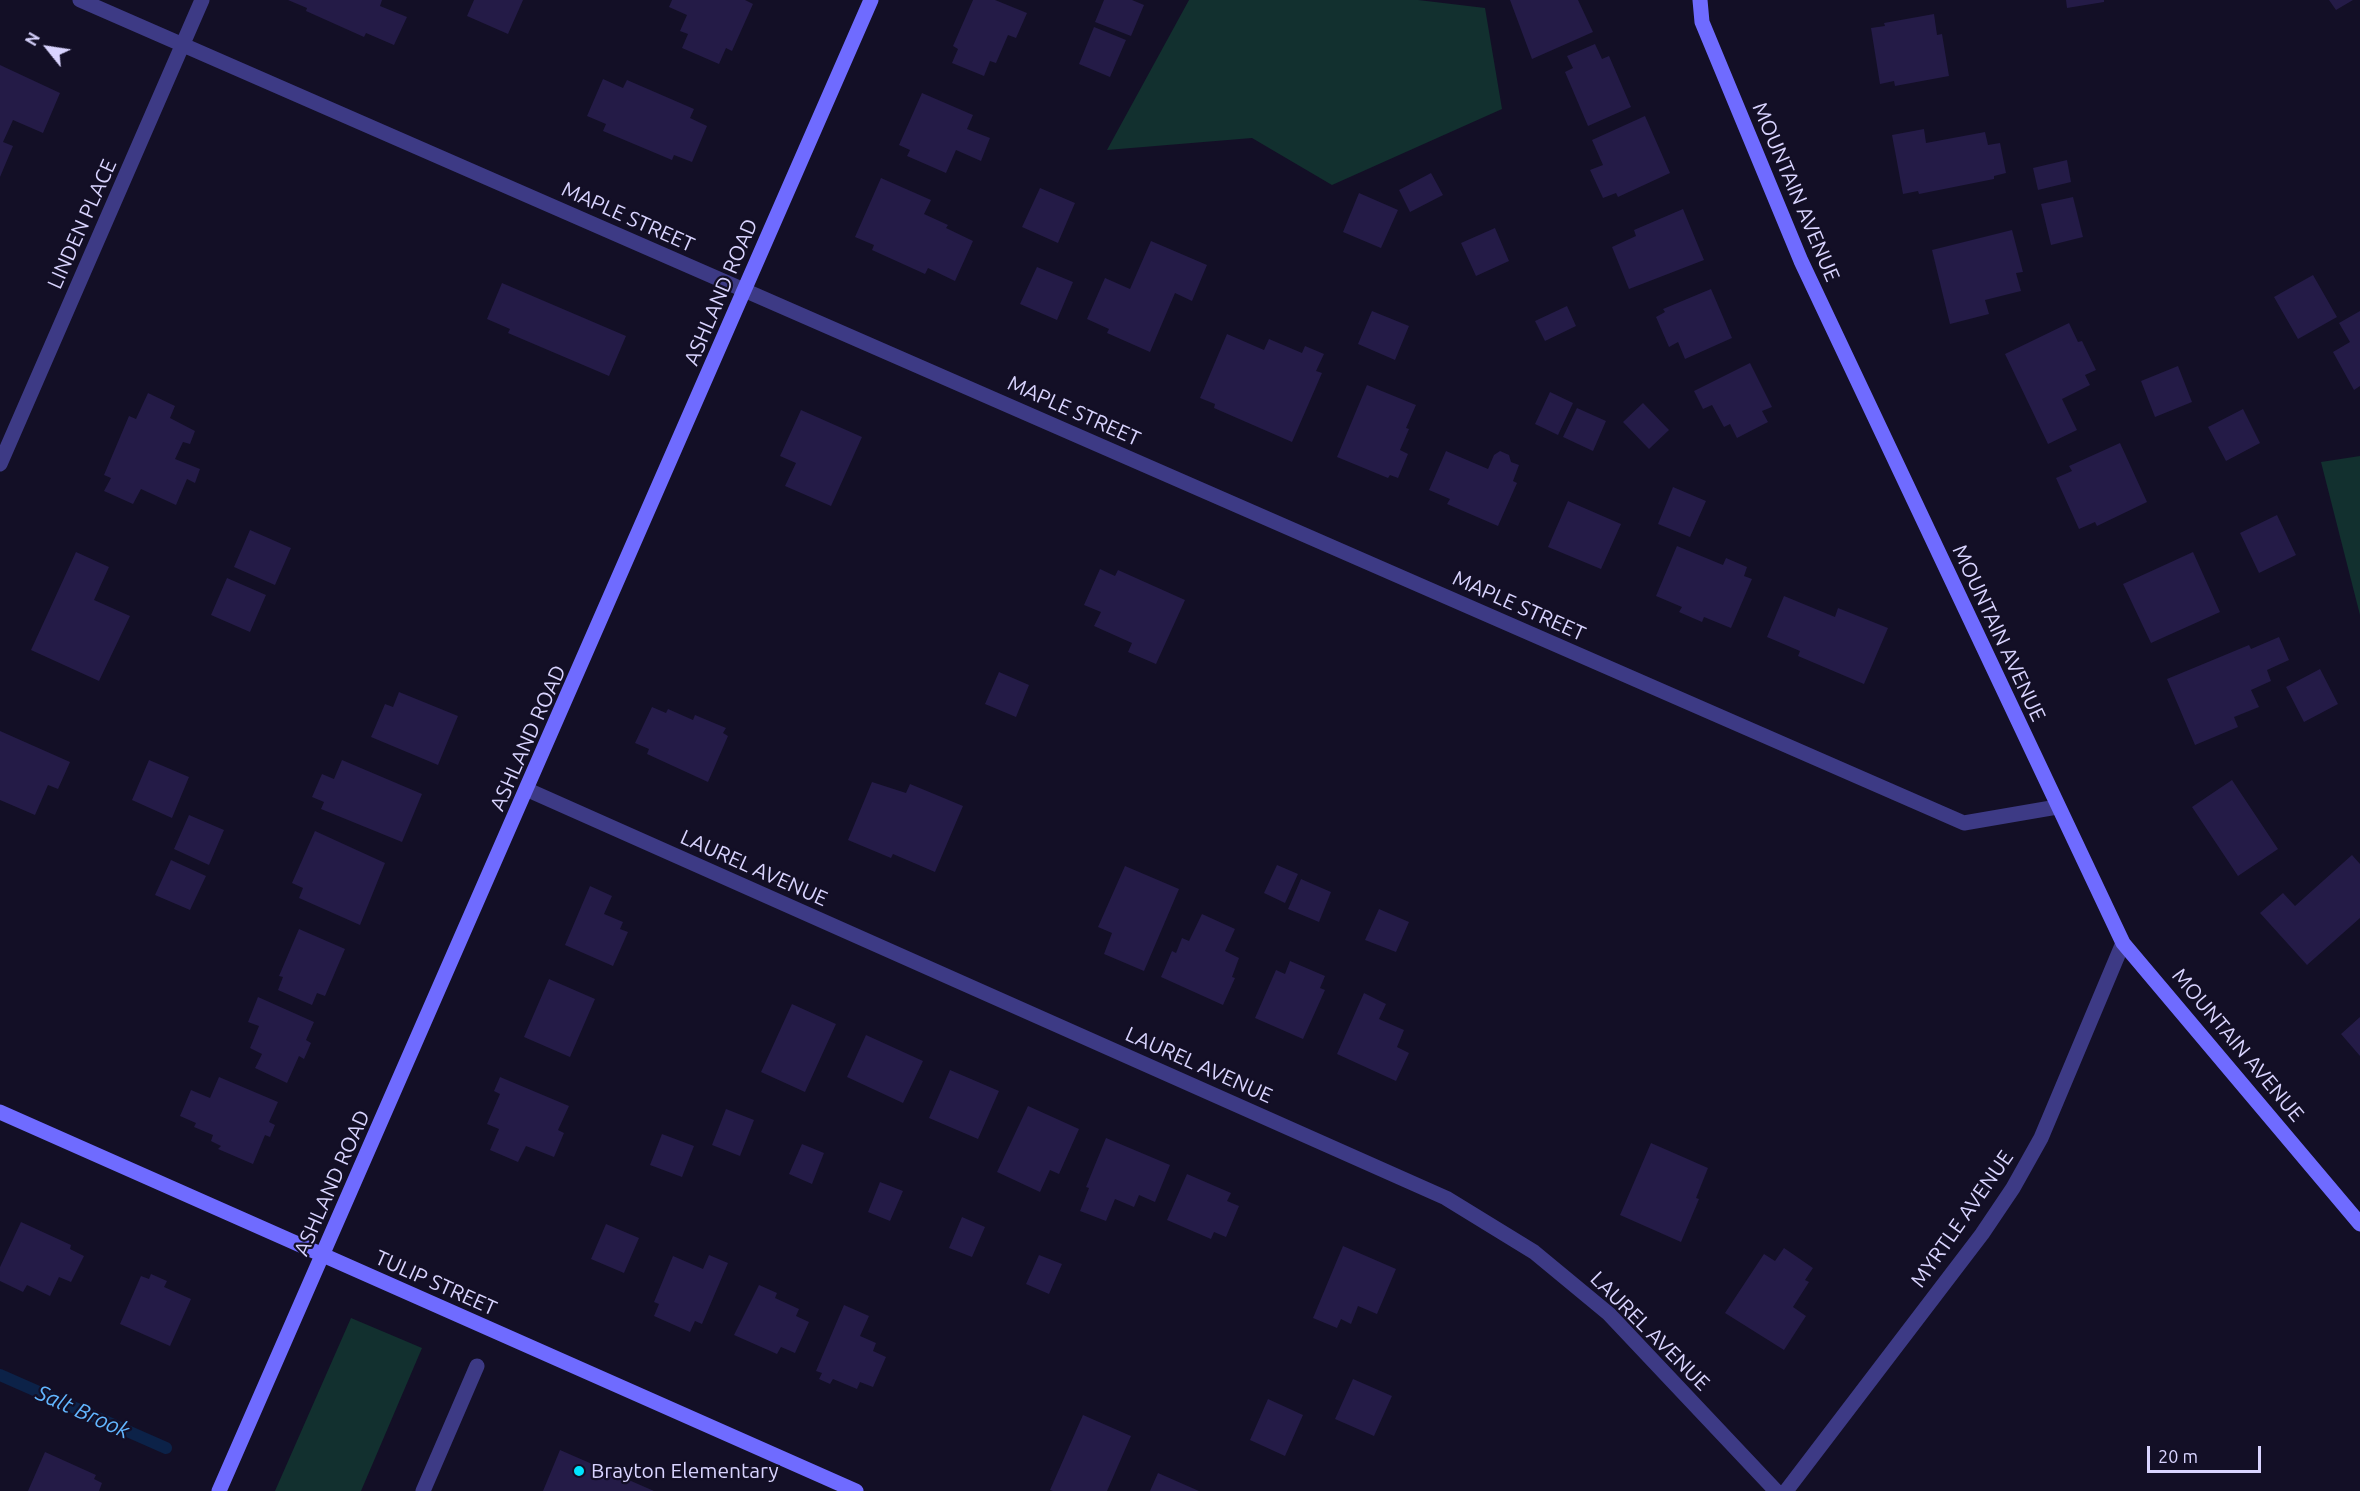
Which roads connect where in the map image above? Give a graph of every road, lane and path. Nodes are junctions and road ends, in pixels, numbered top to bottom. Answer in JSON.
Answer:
{"nodes":[{"id":1,"x":80,"y":0,"type":"edge"},
{"id":2,"x":202,"y":0,"type":"edge"},
{"id":3,"x":871,"y":0,"type":"edge"},
{"id":4,"x":1692,"y":0,"type":"edge"},
{"id":5,"x":1700,"y":0,"type":"edge"},
{"id":6,"x":1702,"y":22,"type":"junction"},
{"id":7,"x":183,"y":44,"type":"junction"},
{"id":8,"x":744,"y":291,"type":"junction"},
{"id":9,"x":0,"y":464,"type":"edge"},
{"id":10,"x":528,"y":790,"type":"junction"},
{"id":11,"x":2057,"y":807,"type":"junction"},
{"id":12,"x":2123,"y":943,"type":"junction"},
{"id":13,"x":0,"y":1112,"type":"edge"},
{"id":14,"x":2360,"y":1224,"type":"edge"},
{"id":15,"x":323,"y":1255,"type":"junction"},
{"id":16,"x":477,"y":1366,"type":"dead end"},
{"id":17,"x":219,"y":1491,"type":"edge"},
{"id":18,"x":423,"y":1491,"type":"edge"},
{"id":19,"x":856,"y":1491,"type":"edge"},
{"id":20,"x":1776,"y":1491,"type":"edge"},
{"id":21,"x":1786,"y":1491,"type":"edge"}],
"edges":[{"from":1,"to":7,"type":"street","name":"MAPLE STREET"},
{"from":2,"to":7,"type":"street","name":"LINDEN PLACE"},
{"from":3,"to":8,"type":"street","name":"ASHLAND ROAD"},
{"from":4,"to":6,"type":"street"},
{"from":5,"to":6,"type":"street","name":"MOUNTAIN AVENUE"},
{"from":6,"to":11,"type":"street","name":"MOUNTAIN AVENUE"},
{"from":7,"to":8,"type":"street","name":"MAPLE STREET"},
{"from":7,"to":9,"type":"street","name":"LINDEN PLACE"},
{"from":8,"to":10,"type":"street","name":"ASHLAND ROAD"},
{"from":8,"to":11,"type":"street","name":"MAPLE STREET"},
{"from":10,"to":15,"type":"street","name":"ASHLAND ROAD"},
{"from":10,"to":20,"type":"street","name":"LAUREL AVENUE"},
{"from":11,"to":12,"type":"street","name":"MOUNTAIN AVENUE"},
{"from":12,"to":14,"type":"street","name":"MOUNTAIN AVENUE"},
{"from":12,"to":21,"type":"street","name":"MYRTLE AVENUE"},
{"from":13,"to":15,"type":"street","name":"TULIP STREET"},
{"from":15,"to":17,"type":"street","name":"ASHLAND ROAD"},
{"from":15,"to":19,"type":"street","name":"TULIP STREET"},
{"from":16,"to":18,"type":"street"}]}
